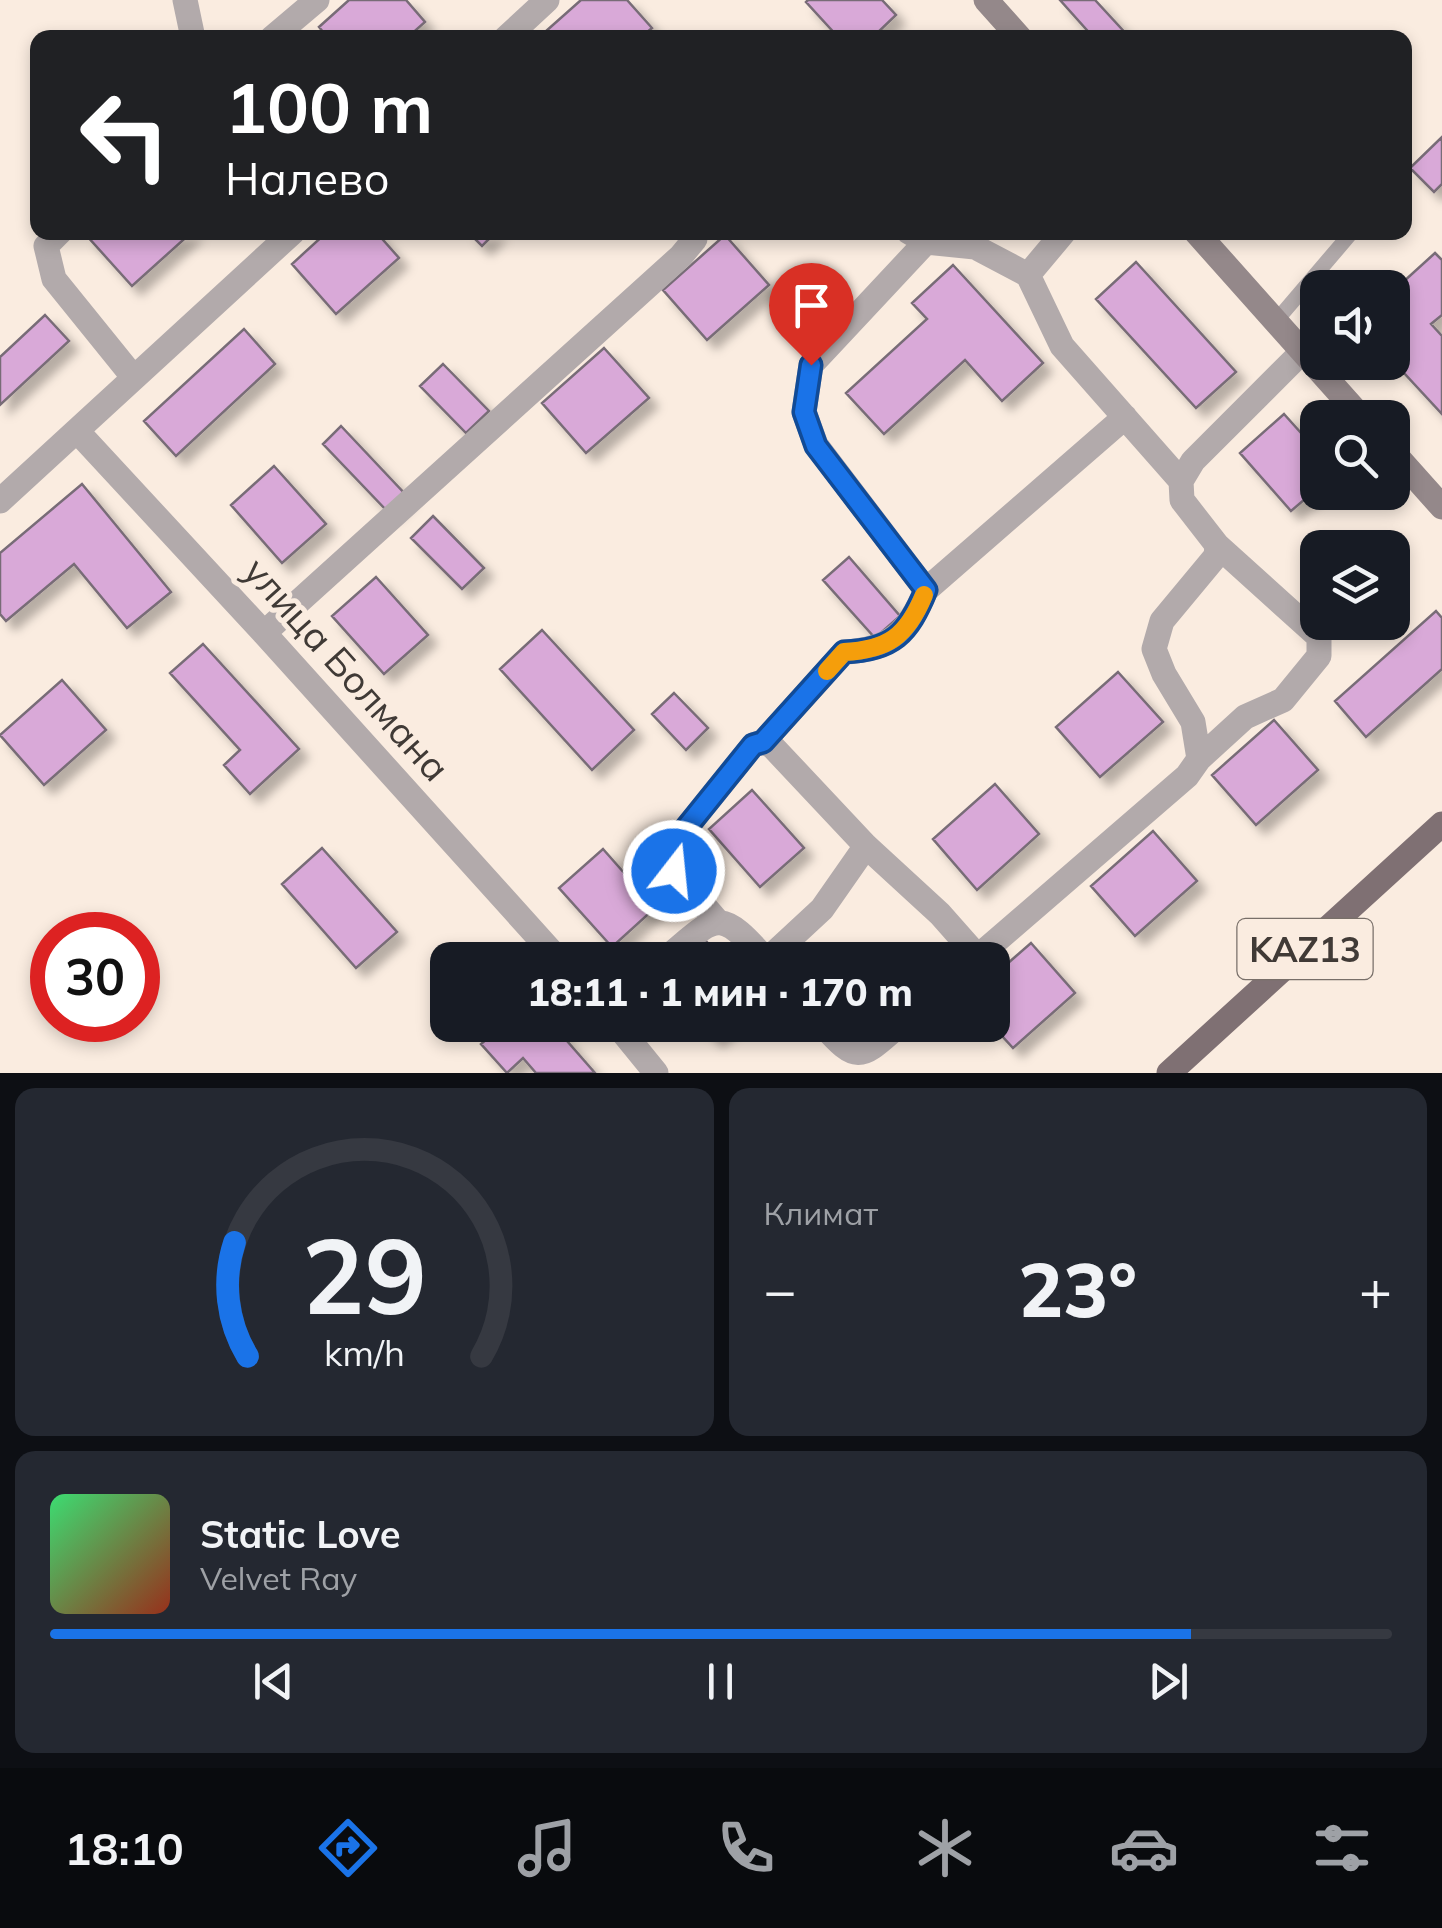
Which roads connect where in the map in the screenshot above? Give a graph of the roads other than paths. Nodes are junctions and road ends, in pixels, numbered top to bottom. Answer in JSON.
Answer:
{"nodes":[{"id":1,"x":185,"y":0,"type":"edge"},
{"id":2,"x":317,"y":0,"type":"edge"},
{"id":3,"x":547,"y":0,"type":"edge"},
{"id":4,"x":986,"y":0,"type":"edge"},
{"id":5,"x":192,"y":30,"type":"edge"},
{"id":6,"x":281,"y":30,"type":"edge"},
{"id":7,"x":515,"y":30,"type":"edge"},
{"id":8,"x":1013,"y":30,"type":"edge"},
{"id":9,"x":52,"y":240,"type":"edge"},
{"id":10,"x":284,"y":240,"type":"edge"},
{"id":11,"x":694,"y":240,"type":"edge"},
{"id":12,"x":915,"y":240,"type":"edge"},
{"id":13,"x":935,"y":240,"type":"edge"},
{"id":14,"x":1057,"y":240,"type":"edge"},
{"id":15,"x":1203,"y":240,"type":"edge"},
{"id":16,"x":1345,"y":240,"type":"edge"},
{"id":17,"x":1028,"y":275,"type":"junction"},
{"id":18,"x":1276,"y":321,"type":"junction"},
{"id":19,"x":1300,"y":348,"type":"edge"},
{"id":20,"x":1300,"y":354,"type":"edge"},
{"id":21,"x":134,"y":378,"type":"junction"},
{"id":22,"x":1329,"y":380,"type":"edge"},
{"id":23,"x":1346,"y":400,"type":"edge"},
{"id":24,"x":1124,"y":417,"type":"junction"},
{"id":25,"x":77,"y":431,"type":"junction"},
{"id":26,"x":1410,"y":472,"type":"edge"},
{"id":27,"x":1181,"y":481,"type":"junction"},
{"id":28,"x":0,"y":501,"type":"edge"},
{"id":29,"x":1442,"y":507,"type":"edge"},
{"id":30,"x":1217,"y":545,"type":"junction"},
{"id":31,"x":926,"y":590,"type":"junction"},
{"id":32,"x":264,"y":633,"type":"junction"},
{"id":33,"x":763,"y":742,"type":"junction"},
{"id":34,"x":1199,"y":759,"type":"junction"},
{"id":35,"x":1442,"y":824,"type":"edge"},
{"id":36,"x":866,"y":846,"type":"junction"},
{"id":37,"x":718,"y":922,"type":"junction"},
{"id":38,"x":543,"y":942,"type":"edge"},
{"id":39,"x":685,"y":942,"type":"edge"},
{"id":40,"x":750,"y":942,"type":"edge"},
{"id":41,"x":786,"y":942,"type":"edge"},
{"id":42,"x":963,"y":942,"type":"edge"},
{"id":43,"x":995,"y":942,"type":"edge"},
{"id":44,"x":630,"y":1042,"type":"edge"},
{"id":45,"x":838,"y":1042,"type":"edge"},
{"id":46,"x":880,"y":1042,"type":"edge"},
{"id":47,"x":656,"y":1073,"type":"edge"},
{"id":48,"x":1168,"y":1073,"type":"edge"}],
"edges":[{"from":1,"to":5,"type":"street"},
{"from":2,"to":6,"type":"street"},
{"from":3,"to":7,"type":"street"},
{"from":4,"to":8,"type":"street"},
{"from":9,"to":21,"type":"street"},
{"from":10,"to":21,"type":"street"},
{"from":11,"to":32,"type":"street"},
{"from":12,"to":31,"type":"street"},
{"from":13,"to":17,"type":"street"},
{"from":14,"to":17,"type":"street"},
{"from":15,"to":18,"type":"street"},
{"from":16,"to":18,"type":"lane"},
{"from":17,"to":24,"type":"street"},
{"from":18,"to":19,"type":"street"},
{"from":20,"to":27,"type":"street"},
{"from":21,"to":25,"type":"street"},
{"from":22,"to":23,"type":"street"},
{"from":24,"to":27,"type":"street"},
{"from":24,"to":31,"type":"street"},
{"from":25,"to":28,"type":"street"},
{"from":25,"to":32,"type":"street","name":"улица Болмана"},
{"from":26,"to":29,"type":"street"},
{"from":27,"to":30,"type":"street"},
{"from":30,"to":34,"type":"street"},
{"from":30,"to":34,"type":"street"},
{"from":31,"to":33,"type":"street"},
{"from":32,"to":38,"type":"street","name":"улица Болмана"},
{"from":33,"to":36,"type":"street"},
{"from":33,"to":37,"type":"street"},
{"from":34,"to":43,"type":"street"},
{"from":35,"to":48,"type":"main road","number":"KAZ13"},
{"from":36,"to":41,"type":"street"},
{"from":36,"to":42,"type":"street"},
{"from":37,"to":39,"type":"street"},
{"from":37,"to":40,"type":"street"},
{"from":44,"to":47,"type":"street"},
{"from":45,"to":46,"type":"street"}]}
